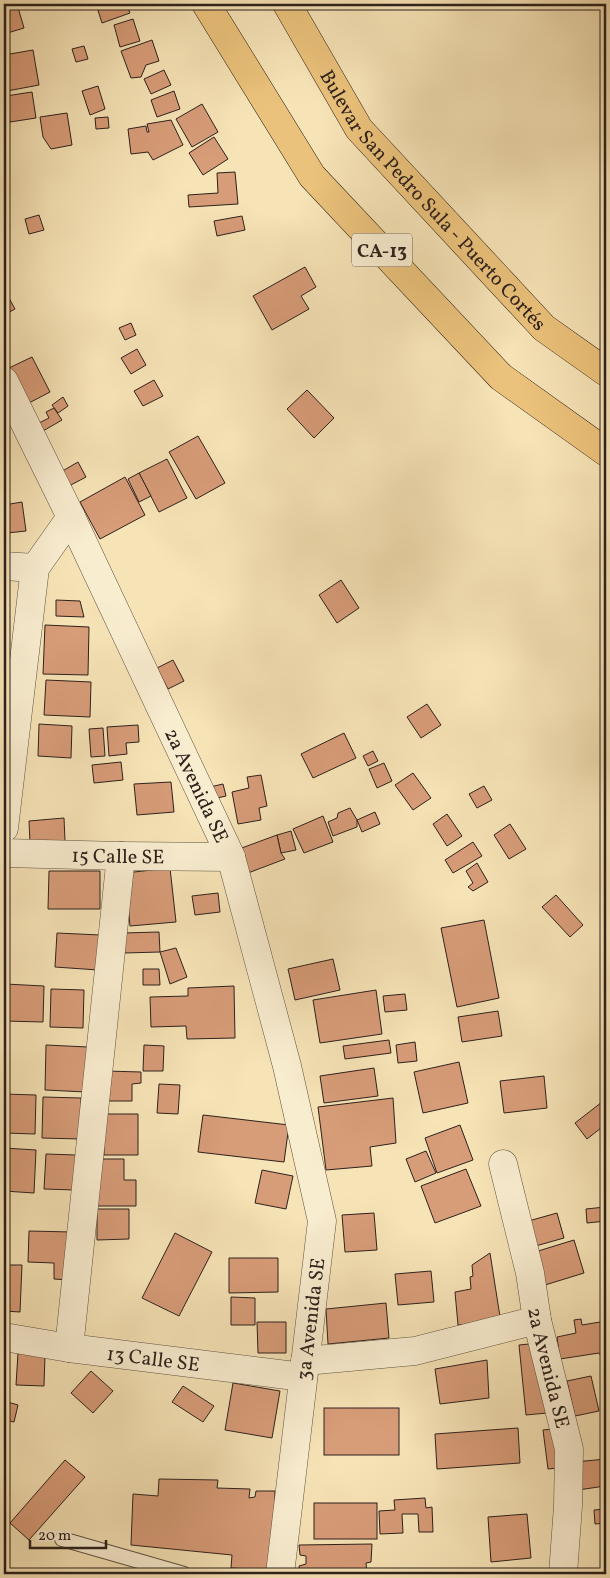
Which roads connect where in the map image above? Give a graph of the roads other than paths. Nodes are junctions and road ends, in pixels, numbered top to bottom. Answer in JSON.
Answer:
{"nodes":[{"id":1,"x":206,"y":4,"type":"edge"},
{"id":2,"x":287,"y":4,"type":"edge"},
{"id":3,"x":606,"y":372,"type":"edge"},
{"id":4,"x":4,"y":381,"type":"edge"},
{"id":5,"x":606,"y":452,"type":"edge"},
{"id":6,"x":71,"y":517,"type":"junction"},
{"id":7,"x":4,"y":566,"type":"edge"},
{"id":8,"x":35,"y":568,"type":"junction"},
{"id":9,"x":4,"y":828,"type":"edge"},
{"id":10,"x":4,"y":853,"type":"edge"},
{"id":11,"x":121,"y":856,"type":"junction"},
{"id":12,"x":231,"y":857,"type":"junction"},
{"id":13,"x":286,"y":1066,"type":"joint"},
{"id":14,"x":503,"y":1164,"type":"dead end"},
{"id":15,"x":537,"y":1320,"type":"junction"},
{"id":16,"x":4,"y":1338,"type":"edge"},
{"id":17,"x":69,"y":1348,"type":"junction"},
{"id":18,"x":304,"y":1369,"type":"junction"},
{"id":19,"x":62,"y":1539,"type":"dead end"},
{"id":20,"x":184,"y":1574,"type":"edge"},
{"id":21,"x":280,"y":1574,"type":"edge"},
{"id":22,"x":563,"y":1574,"type":"edge"}],
"edges":[{"from":1,"to":5,"type":"highway","number":"CA-13"},
{"from":2,"to":3,"type":"highway","name":"Bulevar San Pedro Sula - Puerto Cortés"},
{"from":4,"to":6,"type":"street","name":"2a Avenida SE"},
{"from":6,"to":8,"type":"street"},
{"from":6,"to":12,"type":"street","name":"2a Avenida SE"},
{"from":7,"to":8,"type":"street"},
{"from":8,"to":9,"type":"street"},
{"from":10,"to":11,"type":"street","name":"15 Calle SE"},
{"from":11,"to":12,"type":"street","name":"15 Calle SE"},
{"from":11,"to":17,"type":"street"},
{"from":12,"to":13,"type":"street","name":"2a Avenida SE"},
{"from":13,"to":18,"type":"street","name":"3a Avenida SE"},
{"from":14,"to":15,"type":"street","name":"2a Avenida SE"},
{"from":15,"to":18,"type":"street","name":"13 Calle SE"},
{"from":15,"to":22,"type":"street","name":"2a Avenida SE"},
{"from":16,"to":17,"type":"street","name":"13 Calle SE"},
{"from":17,"to":18,"type":"street","name":"13 Calle SE"},
{"from":18,"to":21,"type":"street","name":"3a Avenida SE"},
{"from":19,"to":20,"type":"lane"}]}
